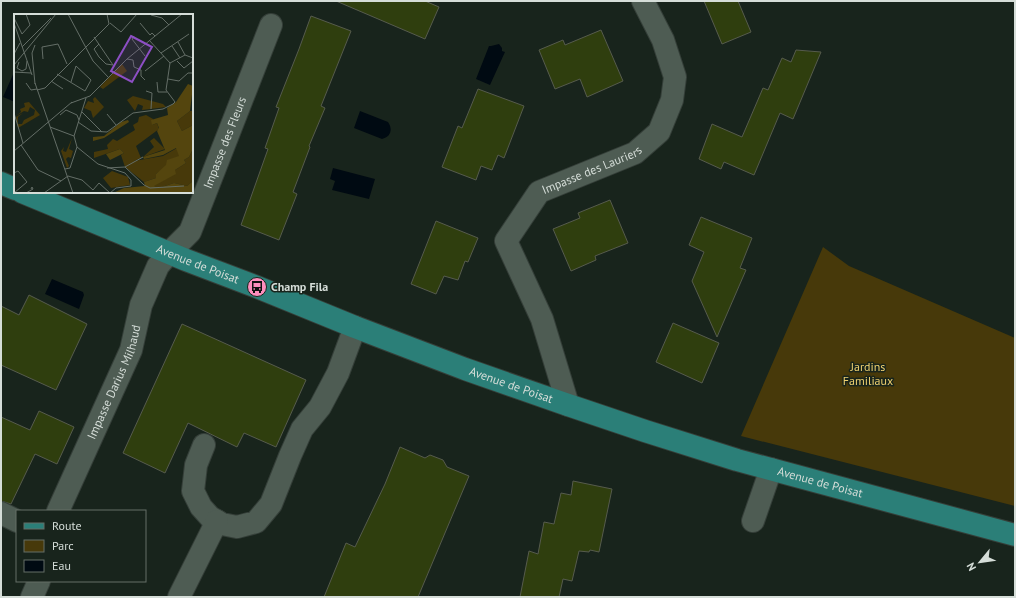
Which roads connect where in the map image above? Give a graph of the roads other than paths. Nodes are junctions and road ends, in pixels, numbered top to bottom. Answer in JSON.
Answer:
{"nodes":[{"id":1,"x":643,"y":1,"type":"edge"},
{"id":2,"x":271,"y":25,"type":"dead end"},
{"id":3,"x":1,"y":183,"type":"edge"},
{"id":4,"x":14,"y":189,"type":"edge"},
{"id":5,"x":24,"y":193,"type":"edge"},
{"id":6,"x":169,"y":253,"type":"junction"},
{"id":7,"x":355,"y":327,"type":"junction"},
{"id":8,"x":568,"y":405,"type":"junction"},
{"id":9,"x":204,"y":445,"type":"dead end"},
{"id":10,"x":771,"y":469,"type":"junction"},
{"id":11,"x":58,"y":510,"type":"edge"},
{"id":12,"x":1,"y":513,"type":"edge"},
{"id":13,"x":16,"y":520,"type":"edge"},
{"id":14,"x":217,"y":521,"type":"junction"},
{"id":15,"x":753,"y":521,"type":"dead end"},
{"id":16,"x":1015,"y":535,"type":"edge"},
{"id":17,"x":39,"y":582,"type":"edge"},
{"id":18,"x":32,"y":597,"type":"edge"},
{"id":19,"x":179,"y":597,"type":"edge"}],
"edges":[{"from":1,"to":8,"type":"street","name":"Impasse des Lauriers"},
{"from":2,"to":6,"type":"street","name":"Impasse des Fleurs"},
{"from":3,"to":4,"type":"main road"},
{"from":5,"to":6,"type":"main road","name":"Avenue de Poisat"},
{"from":6,"to":7,"type":"main road","name":"Avenue de Poisat"},
{"from":6,"to":11,"type":"street","name":"Impasse Darius Milhaud"},
{"from":7,"to":8,"type":"main road","name":"Avenue de Poisat"},
{"from":7,"to":14,"type":"street"},
{"from":8,"to":10,"type":"main road","name":"Avenue de Poisat"},
{"from":9,"to":14,"type":"street"},
{"from":10,"to":15,"type":"street"},
{"from":10,"to":16,"type":"main road","name":"Avenue de Poisat"},
{"from":12,"to":13,"type":"street"},
{"from":14,"to":19,"type":"street"},
{"from":17,"to":18,"type":"street"}]}
